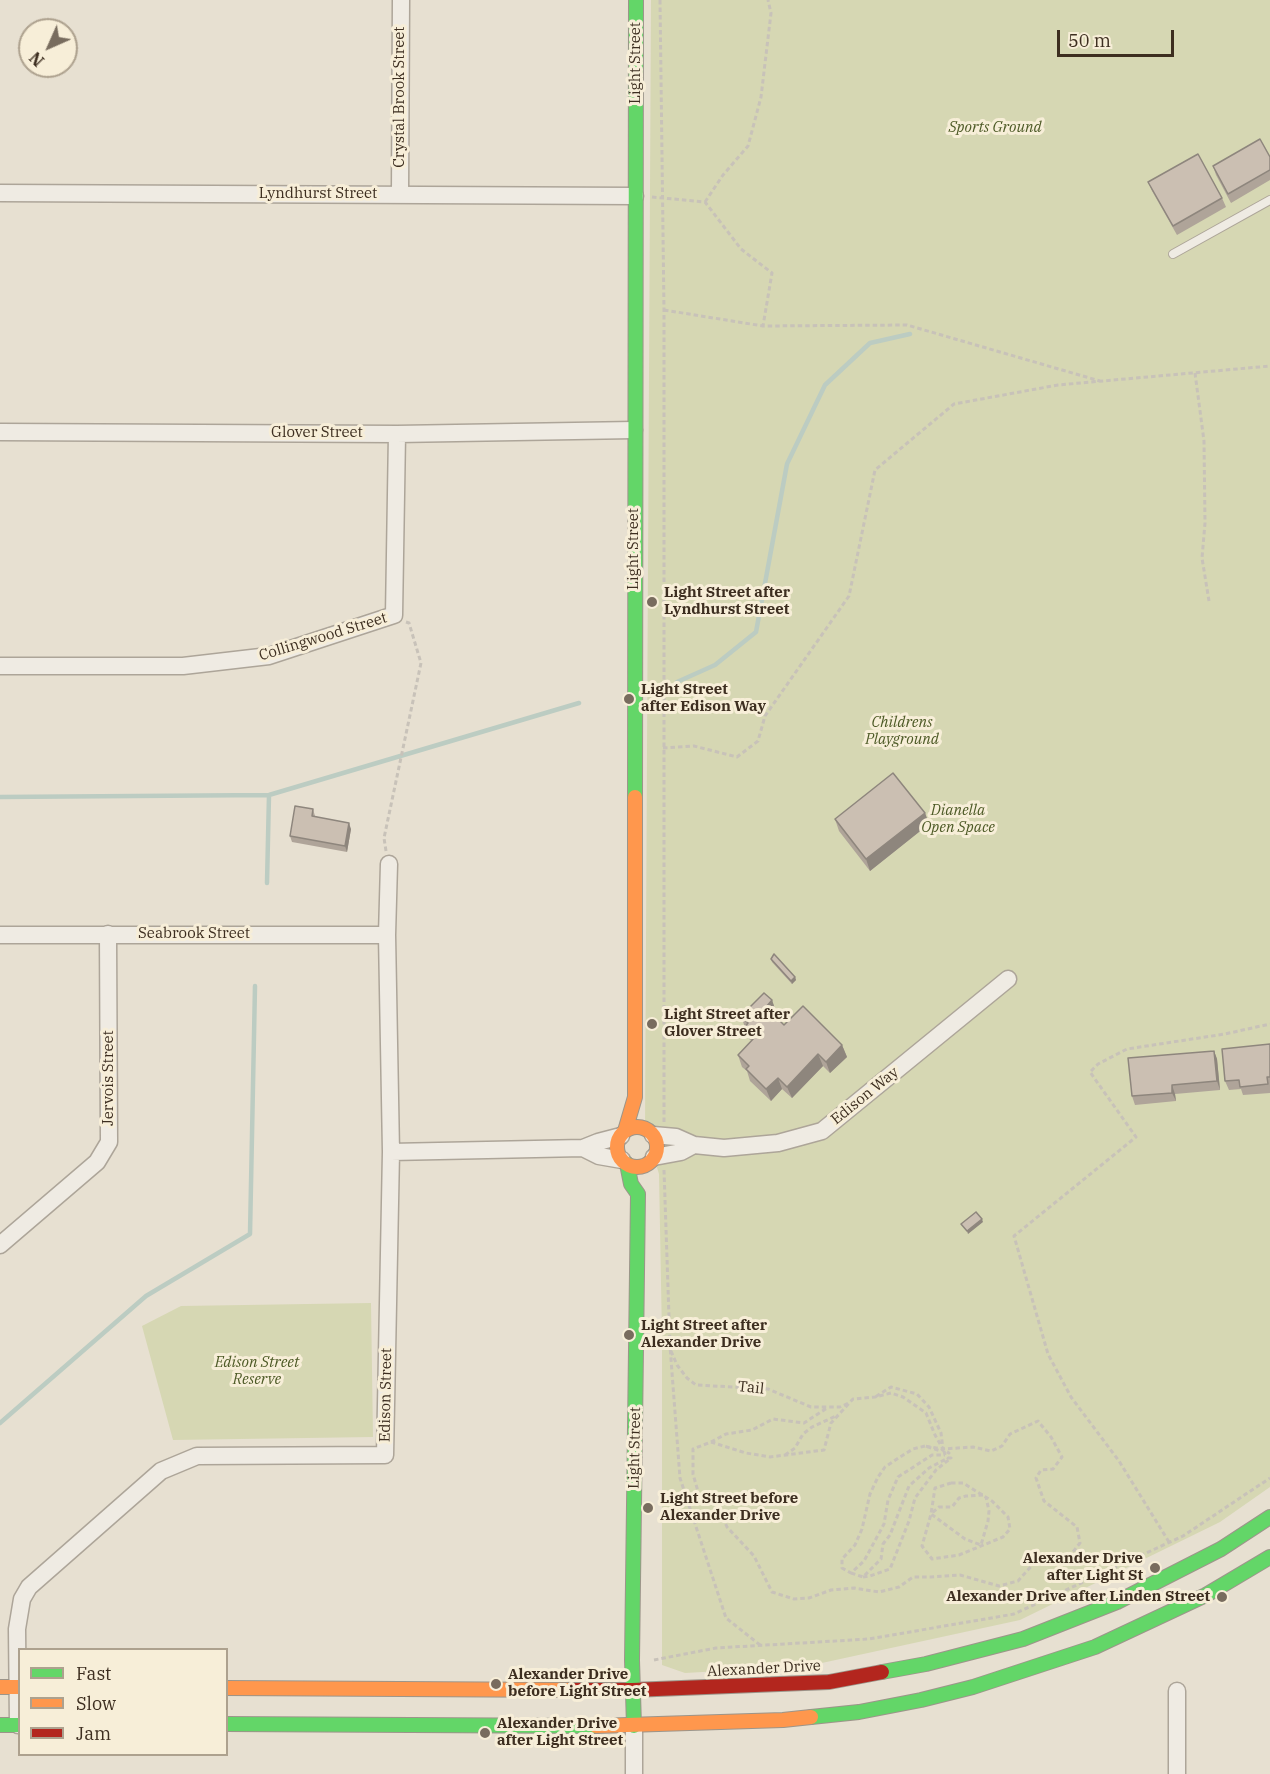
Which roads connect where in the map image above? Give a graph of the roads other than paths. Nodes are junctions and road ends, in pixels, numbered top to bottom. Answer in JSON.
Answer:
{"nodes":[{"id":1,"x":400,"y":0,"type":"edge"},
{"id":2,"x":636,"y":0,"type":"edge"},
{"id":3,"x":0,"y":193,"type":"edge"},
{"id":4,"x":400,"y":194,"type":"junction"},
{"id":5,"x":635,"y":196,"type":"junction"},
{"id":6,"x":1270,"y":200,"type":"edge"},
{"id":7,"x":1173,"y":254,"type":"dead end"},
{"id":8,"x":634,"y":430,"type":"junction"},
{"id":9,"x":0,"y":432,"type":"edge"},
{"id":10,"x":397,"y":434,"type":"junction"},
{"id":11,"x":0,"y":666,"type":"edge"},
{"id":12,"x":389,"y":864,"type":"road end"},
{"id":13,"x":108,"y":934,"type":"junction"},
{"id":14,"x":387,"y":934,"type":"junction"},
{"id":15,"x":0,"y":935,"type":"edge"},
{"id":16,"x":1008,"y":979,"type":"dead end"},
{"id":17,"x":635,"y":1097,"type":"junction"},
{"id":18,"x":654,"y":1133,"type":"junction"},
{"id":19,"x":623,"y":1134,"type":"junction"},
{"id":20,"x":694,"y":1145,"type":"junction"},
{"id":21,"x":583,"y":1148,"type":"junction"},
{"id":22,"x":391,"y":1152,"type":"junction"},
{"id":23,"x":624,"y":1162,"type":"junction"},
{"id":24,"x":650,"y":1171,"type":"junction"},
{"id":25,"x":0,"y":1245,"type":"edge"},
{"id":26,"x":1270,"y":1517,"type":"edge"},
{"id":27,"x":1270,"y":1557,"type":"edge"},
{"id":28,"x":18,"y":1648,"type":"edge"},
{"id":29,"x":0,"y":1687,"type":"edge"},
{"id":30,"x":18,"y":1687,"type":"edge"},
{"id":31,"x":228,"y":1688,"type":"edge"},
{"id":32,"x":632,"y":1690,"type":"junction"},
{"id":33,"x":1177,"y":1691,"type":"dead end"},
{"id":34,"x":228,"y":1724,"type":"edge"},
{"id":35,"x":0,"y":1725,"type":"edge"},
{"id":36,"x":18,"y":1725,"type":"edge"},
{"id":37,"x":634,"y":1726,"type":"junction"},
{"id":38,"x":634,"y":1774,"type":"edge"},
{"id":39,"x":1177,"y":1774,"type":"edge"}],
"edges":[{"from":1,"to":4,"type":"street","name":"Crystal Brook Street"},
{"from":2,"to":5,"type":"main road","name":"Light Street"},
{"from":3,"to":4,"type":"street","name":"Lyndhurst Street"},
{"from":4,"to":5,"type":"street","name":"Lyndhurst Street"},
{"from":5,"to":8,"type":"main road","name":"Light Street"},
{"from":6,"to":7,"type":"lane"},
{"from":8,"to":10,"type":"street","name":"Glover Street"},
{"from":8,"to":17,"type":"main road","name":"Light Street"},
{"from":9,"to":10,"type":"street","name":"Glover Street"},
{"from":10,"to":11,"type":"street","name":"Collingwood Street"},
{"from":12,"to":14,"type":"street","name":"Edison Street"},
{"from":13,"to":14,"type":"street","name":"Seabrook Street"},
{"from":13,"to":15,"type":"street","name":"Seabrook Street"},
{"from":13,"to":25,"type":"street","name":"Jervois Street"},
{"from":14,"to":22,"type":"street","name":"Edison Street"},
{"from":16,"to":20,"type":"street","name":"Edison Way"},
{"from":17,"to":18,"type":"main road","name":"Light Street"},
{"from":17,"to":19,"type":"main road","name":"Light Street"},
{"from":18,"to":19,"type":"main road"},
{"from":18,"to":20,"type":"street","name":"Edison Way"},
{"from":18,"to":24,"type":"main road"},
{"from":19,"to":21,"type":"street"},
{"from":19,"to":23,"type":"main road"},
{"from":20,"to":24,"type":"street","name":"Edison Way"},
{"from":21,"to":22,"type":"street"},
{"from":21,"to":23,"type":"street"},
{"from":22,"to":28,"type":"street","name":"Edison Street"},
{"from":23,"to":24,"type":"main road"},
{"from":23,"to":24,"type":"main road","name":"Light Street"},
{"from":24,"to":32,"type":"main road","name":"Light Street"},
{"from":26,"to":32,"type":"main road","name":"Alexander Drive"},
{"from":27,"to":37,"type":"main road"},
{"from":29,"to":30,"type":"main road"},
{"from":31,"to":32,"type":"main road","name":"Alexander Drive"},
{"from":32,"to":37,"type":"main road","name":"Light Street"},
{"from":33,"to":39,"type":"street"},
{"from":34,"to":37,"type":"main road"},
{"from":35,"to":36,"type":"main road"},
{"from":37,"to":38,"type":"street","name":"Light Street"}]}
